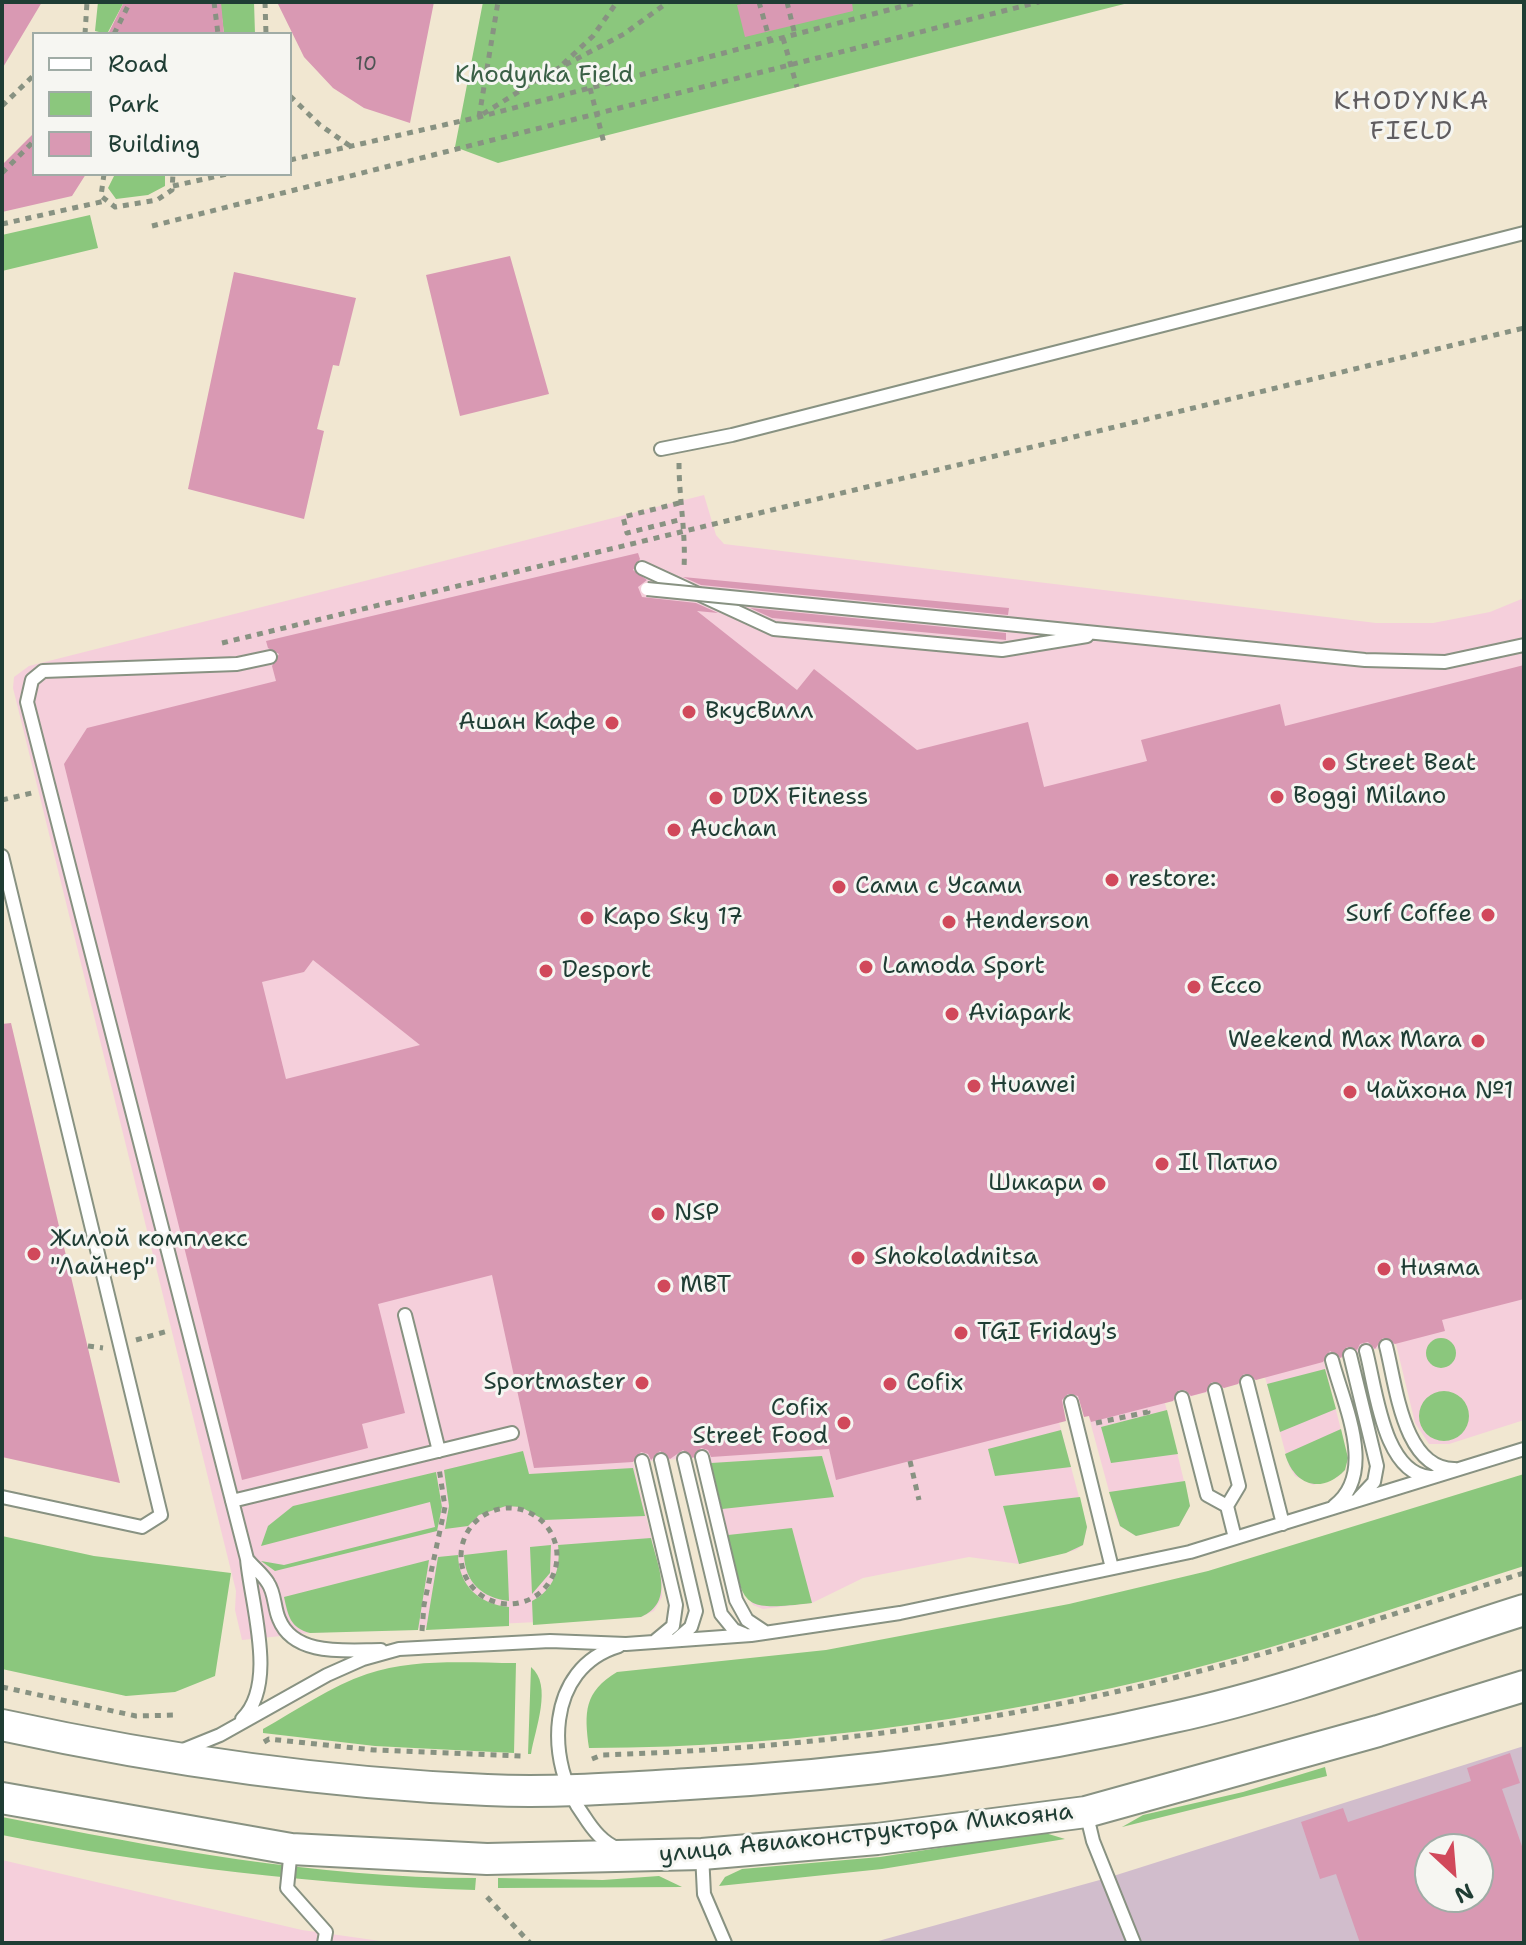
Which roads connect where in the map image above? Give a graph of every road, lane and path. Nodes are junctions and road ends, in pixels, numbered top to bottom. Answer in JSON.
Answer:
{"nodes":[{"id":1,"x":87,"y":2,"type":"edge"},
{"id":2,"x":130,"y":2,"type":"edge"},
{"id":3,"x":214,"y":2,"type":"edge"},
{"id":4,"x":265,"y":2,"type":"edge"},
{"id":5,"x":498,"y":2,"type":"edge"},
{"id":6,"x":617,"y":2,"type":"edge"},
{"id":7,"x":668,"y":2,"type":"edge"},
{"id":8,"x":759,"y":2,"type":"edge"},
{"id":9,"x":787,"y":2,"type":"edge"},
{"id":10,"x":917,"y":2,"type":"edge"},
{"id":11,"x":1039,"y":2,"type":"edge"},
{"id":12,"x":85,"y":32,"type":"edge"},
{"id":13,"x":115,"y":32,"type":"edge"},
{"id":14,"x":218,"y":32,"type":"edge"},
{"id":15,"x":266,"y":32,"type":"edge"},
{"id":16,"x":795,"y":35,"type":"junction"},
{"id":17,"x":783,"y":38,"type":"junction"},
{"id":18,"x":770,"y":41,"type":"junction"},
{"id":19,"x":790,"y":66,"type":"junction"},
{"id":20,"x":32,"y":77,"type":"edge"},
{"id":21,"x":542,"y":77,"type":"junction"},
{"id":22,"x":797,"y":87,"type":"dead end"},
{"id":23,"x":590,"y":88,"type":"junction"},
{"id":24,"x":292,"y":98,"type":"edge"},
{"id":25,"x":2,"y":106,"type":"edge"},
{"id":26,"x":596,"y":114,"type":"junction"},
{"id":27,"x":479,"y":117,"type":"junction"},
{"id":28,"x":32,"y":143,"type":"edge"},
{"id":29,"x":604,"y":143,"type":"dead end"},
{"id":30,"x":350,"y":147,"type":"junction"},
{"id":31,"x":292,"y":160,"type":"edge"},
{"id":32,"x":2,"y":173,"type":"edge"},
{"id":33,"x":103,"y":176,"type":"edge"},
{"id":34,"x":173,"y":176,"type":"edge"},
{"id":35,"x":218,"y":176,"type":"edge"},
{"id":36,"x":173,"y":186,"type":"junction"},
{"id":37,"x":105,"y":201,"type":"junction"},
{"id":38,"x":2,"y":224,"type":"edge"},
{"id":39,"x":152,"y":226,"type":"dead end"},
{"id":40,"x":1524,"y":233,"type":"edge"},
{"id":41,"x":1524,"y":328,"type":"edge"},
{"id":42,"x":661,"y":449,"type":"dead end"},
{"id":43,"x":683,"y":519,"type":"junction"},
{"id":44,"x":686,"y":529,"type":"junction"},
{"id":45,"x":642,"y":568,"type":"dead end"},
{"id":46,"x":683,"y":587,"type":"junction"},
{"id":47,"x":647,"y":589,"type":"dead end"},
{"id":48,"x":1106,"y":633,"type":"junction"},
{"id":49,"x":1524,"y":645,"type":"edge"},
{"id":50,"x":209,"y":646,"type":"dead end"},
{"id":51,"x":270,"y":657,"type":"dead end"},
{"id":52,"x":51,"y":788,"type":"junction"},
{"id":53,"x":2,"y":800,"type":"edge"},
{"id":54,"x":2,"y":856,"type":"edge"},
{"id":55,"x":405,"y":1315,"type":"dead end"},
{"id":56,"x":100,"y":1334,"type":"dead end"},
{"id":57,"x":1386,"y":1346,"type":"dead end"},
{"id":58,"x":1366,"y":1351,"type":"dead end"},
{"id":59,"x":1350,"y":1355,"type":"dead end"},
{"id":60,"x":1332,"y":1360,"type":"dead end"},
{"id":61,"x":107,"y":1362,"type":"dead end"},
{"id":62,"x":1247,"y":1382,"type":"dead end"},
{"id":63,"x":1215,"y":1390,"type":"dead end"},
{"id":64,"x":1182,"y":1398,"type":"dead end"},
{"id":65,"x":1071,"y":1402,"type":"dead end"},
{"id":66,"x":1146,"y":1407,"type":"dead end"},
{"id":67,"x":1096,"y":1420,"type":"dead end"},
{"id":68,"x":512,"y":1433,"type":"dead end"},
{"id":69,"x":1524,"y":1449,"type":"edge"},
{"id":70,"x":439,"y":1451,"type":"junction"},
{"id":71,"x":702,"y":1457,"type":"dead end"},
{"id":72,"x":684,"y":1459,"type":"dead end"},
{"id":73,"x":661,"y":1460,"type":"dead end"},
{"id":74,"x":642,"y":1461,"type":"dead end"},
{"id":75,"x":910,"y":1461,"type":"dead end"},
{"id":76,"x":439,"y":1467,"type":"dead end"},
{"id":77,"x":1466,"y":1467,"type":"junction"},
{"id":78,"x":1441,"y":1475,"type":"junction"},
{"id":79,"x":2,"y":1497,"type":"edge"},
{"id":80,"x":919,"y":1500,"type":"dead end"},
{"id":81,"x":232,"y":1501,"type":"junction"},
{"id":82,"x":1345,"y":1505,"type":"junction"},
{"id":83,"x":1227,"y":1506,"type":"junction"},
{"id":84,"x":493,"y":1510,"type":"joint"},
{"id":85,"x":1320,"y":1513,"type":"junction"},
{"id":86,"x":1283,"y":1524,"type":"junction"},
{"id":87,"x":1235,"y":1538,"type":"junction"},
{"id":88,"x":247,"y":1559,"type":"junction"},
{"id":89,"x":1112,"y":1568,"type":"junction"},
{"id":90,"x":1524,"y":1573,"type":"edge"},
{"id":91,"x":1524,"y":1610,"type":"edge"},
{"id":92,"x":773,"y":1633,"type":"junction"},
{"id":93,"x":751,"y":1635,"type":"junction"},
{"id":94,"x":672,"y":1641,"type":"junction"},
{"id":95,"x":645,"y":1643,"type":"junction"},
{"id":96,"x":626,"y":1644,"type":"junction"},
{"id":97,"x":422,"y":1647,"type":"junction"},
{"id":98,"x":399,"y":1649,"type":"junction"},
{"id":99,"x":1524,"y":1686,"type":"edge"},
{"id":100,"x":2,"y":1687,"type":"edge"},
{"id":101,"x":178,"y":1715,"type":"dead end"},
{"id":102,"x":2,"y":1725,"type":"edge"},
{"id":103,"x":234,"y":1726,"type":"junction"},
{"id":104,"x":263,"y":1743,"type":"dead end"},
{"id":105,"x":135,"y":1754,"type":"junction"},
{"id":106,"x":521,"y":1756,"type":"dead end"},
{"id":107,"x":592,"y":1759,"type":"dead end"},
{"id":108,"x":568,"y":1790,"type":"junction"},
{"id":109,"x":2,"y":1798,"type":"edge"},
{"id":110,"x":1086,"y":1812,"type":"junction"},
{"id":111,"x":291,"y":1849,"type":"junction"},
{"id":112,"x":702,"y":1854,"type":"junction"},
{"id":113,"x":651,"y":1856,"type":"junction"},
{"id":114,"x":487,"y":1897,"type":"dead end"},
{"id":115,"x":324,"y":1943,"type":"edge"},
{"id":116,"x":530,"y":1943,"type":"edge"},
{"id":117,"x":725,"y":1943,"type":"edge"},
{"id":118,"x":1134,"y":1943,"type":"edge"}],
"edges":[{"from":1,"to":12,"type":"path"},
{"from":2,"to":13,"type":"path"},
{"from":3,"to":14,"type":"path"},
{"from":4,"to":15,"type":"path"},
{"from":5,"to":27,"type":"path"},
{"from":6,"to":21,"type":"path"},
{"from":7,"to":21,"type":"path"},
{"from":8,"to":18,"type":"path"},
{"from":9,"to":16,"type":"path"},
{"from":10,"to":16,"type":"path"},
{"from":11,"to":19,"type":"path"},
{"from":16,"to":17,"type":"path"},
{"from":17,"to":18,"type":"path"},
{"from":17,"to":19,"type":"path"},
{"from":18,"to":23,"type":"path"},
{"from":19,"to":22,"type":"path"},
{"from":19,"to":26,"type":"path"},
{"from":20,"to":25,"type":"path"},
{"from":21,"to":27,"type":"path"},
{"from":23,"to":26,"type":"path"},
{"from":23,"to":27,"type":"path"},
{"from":24,"to":30,"type":"path"},
{"from":26,"to":29,"type":"path"},
{"from":26,"to":39,"type":"path"},
{"from":27,"to":30,"type":"path"},
{"from":28,"to":32,"type":"path"},
{"from":30,"to":31,"type":"path"},
{"from":33,"to":37,"type":"path"},
{"from":34,"to":36,"type":"path"},
{"from":35,"to":36,"type":"path"},
{"from":36,"to":37,"type":"path"},
{"from":37,"to":38,"type":"path"},
{"from":40,"to":42,"type":"lane"},
{"from":41,"to":44,"type":"path"},
{"from":43,"to":43,"type":"path"},
{"from":43,"to":44,"type":"path"},
{"from":44,"to":46,"type":"path"},
{"from":44,"to":50,"type":"path"},
{"from":45,"to":46,"type":"lane"},
{"from":46,"to":48,"type":"lane"},
{"from":47,"to":48,"type":"lane","bridge":true},
{"from":48,"to":49,"type":"lane"},
{"from":51,"to":52,"type":"lane"},
{"from":52,"to":53,"type":"path"},
{"from":52,"to":81,"type":"lane"},
{"from":54,"to":79,"type":"lane"},
{"from":55,"to":70,"type":"lane"},
{"from":56,"to":61,"type":"path"},
{"from":57,"to":77,"type":"lane"},
{"from":58,"to":78,"type":"lane"},
{"from":59,"to":82,"type":"lane"},
{"from":60,"to":85,"type":"lane"},
{"from":62,"to":86,"type":"lane"},
{"from":63,"to":83,"type":"lane"},
{"from":64,"to":83,"type":"lane"},
{"from":65,"to":89,"type":"lane"},
{"from":66,"to":67,"type":"path"},
{"from":68,"to":70,"type":"lane"},
{"from":69,"to":77,"type":"lane"},
{"from":70,"to":81,"type":"lane"},
{"from":71,"to":92,"type":"lane"},
{"from":72,"to":93,"type":"lane"},
{"from":73,"to":94,"type":"lane"},
{"from":74,"to":95,"type":"lane"},
{"from":75,"to":80,"type":"path"},
{"from":76,"to":97,"type":"path"},
{"from":77,"to":78,"type":"lane"},
{"from":78,"to":82,"type":"lane"},
{"from":81,"to":88,"type":"lane"},
{"from":82,"to":85,"type":"lane"},
{"from":83,"to":87,"type":"lane"},
{"from":84,"to":84,"type":"path"},
{"from":85,"to":86,"type":"lane"},
{"from":86,"to":87,"type":"lane"},
{"from":87,"to":89,"type":"lane"},
{"from":88,"to":98,"type":"lane"},
{"from":88,"to":103,"type":"lane"},
{"from":89,"to":92,"type":"lane"},
{"from":90,"to":107,"type":"path"},
{"from":91,"to":108,"type":"street"},
{"from":92,"to":93,"type":"lane"},
{"from":93,"to":94,"type":"lane"},
{"from":94,"to":95,"type":"lane"},
{"from":95,"to":96,"type":"lane"},
{"from":96,"to":97,"type":"lane"},
{"from":96,"to":108,"type":"lane"},
{"from":97,"to":98,"type":"lane"},
{"from":98,"to":103,"type":"lane"},
{"from":99,"to":110,"type":"street","name":"улица Авиаконструктора Микояна"},
{"from":100,"to":101,"type":"path"},
{"from":102,"to":105,"type":"street"},
{"from":103,"to":105,"type":"lane"},
{"from":104,"to":106,"type":"path"},
{"from":105,"to":108,"type":"street"},
{"from":108,"to":113,"type":"lane"},
{"from":109,"to":111,"type":"street","name":"улица Авиаконструктора Микояна"},
{"from":110,"to":112,"type":"street","name":"улица Авиаконструктора Микояна"},
{"from":110,"to":118,"type":"lane"},
{"from":111,"to":113,"type":"street","name":"улица Авиаконструктора Микояна"},
{"from":111,"to":115,"type":"lane"},
{"from":112,"to":113,"type":"street","name":"улица Авиаконструктора Микояна"},
{"from":112,"to":117,"type":"lane"},
{"from":114,"to":116,"type":"path"}]}
